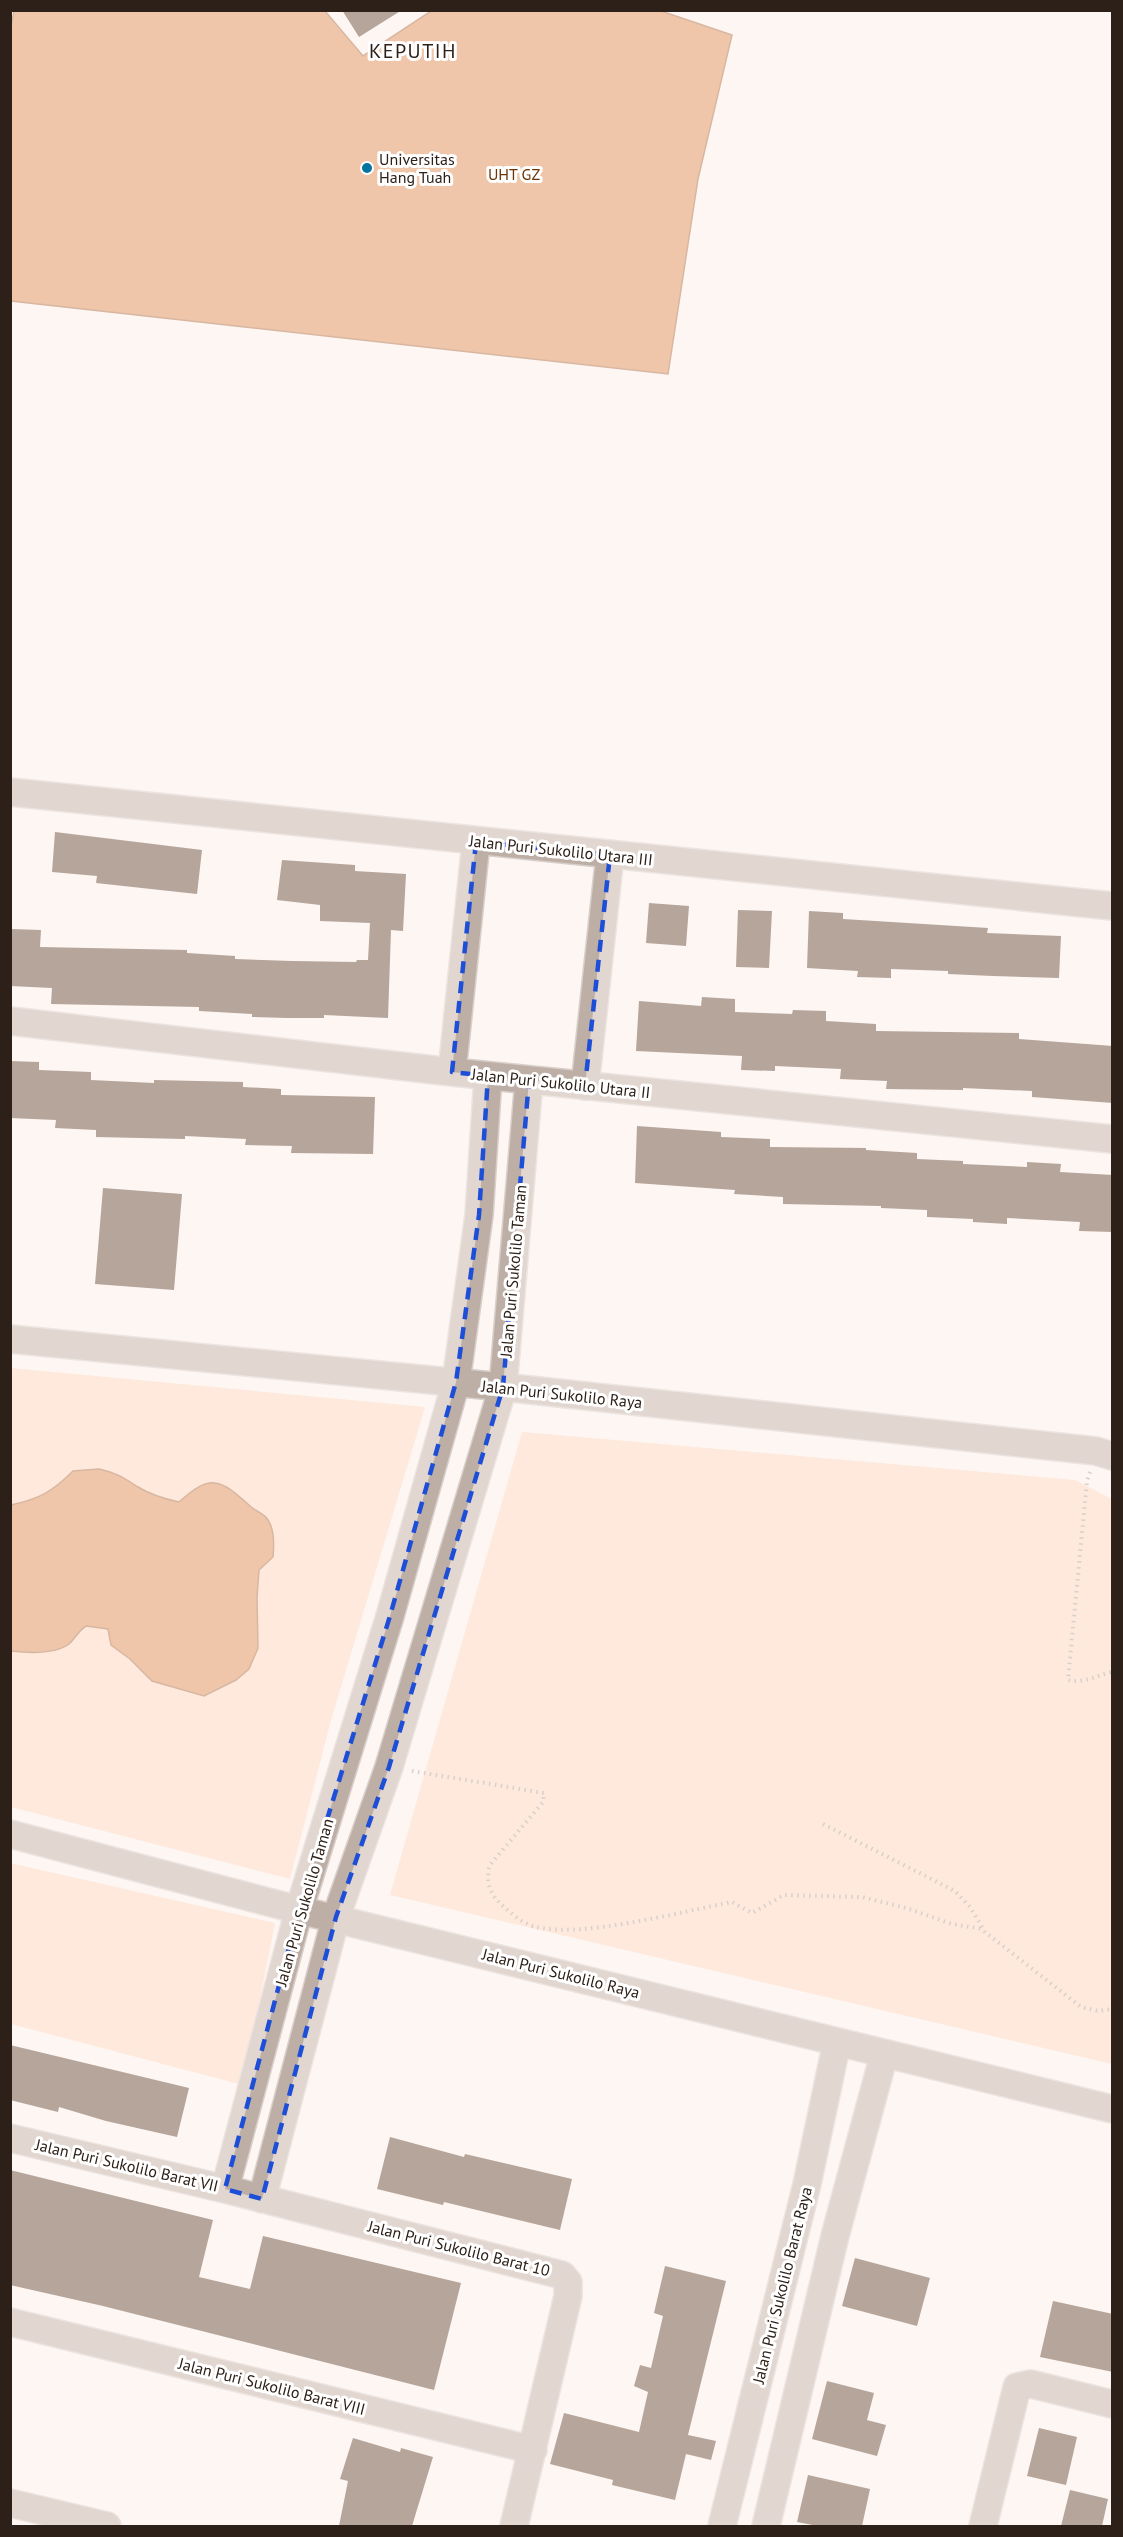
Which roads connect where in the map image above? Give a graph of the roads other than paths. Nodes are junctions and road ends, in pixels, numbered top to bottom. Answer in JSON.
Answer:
{"nodes":[{"id":1,"x":10,"y":792,"type":"edge"},
{"id":2,"x":476,"y":842,"type":"junction"},
{"id":3,"x":610,"y":855,"type":"junction"},
{"id":4,"x":1113,"y":906,"type":"edge"},
{"id":5,"x":10,"y":1021,"type":"edge"},
{"id":6,"x":452,"y":1072,"type":"junction"},
{"id":7,"x":488,"y":1076,"type":"junction"},
{"id":8,"x":529,"y":1080,"type":"junction"},
{"id":9,"x":585,"y":1086,"type":"junction"},
{"id":10,"x":1113,"y":1138,"type":"edge"},
{"id":11,"x":475,"y":1244,"type":"junction"},
{"id":12,"x":515,"y":1248,"type":"junction"},
{"id":13,"x":10,"y":1339,"type":"edge"},
{"id":14,"x":456,"y":1382,"type":"junction"},
{"id":15,"x":503,"y":1387,"type":"junction"},
{"id":16,"x":1104,"y":1454,"type":"edge"},
{"id":17,"x":390,"y":1616,"type":"junction"},
{"id":18,"x":431,"y":1631,"type":"junction"},
{"id":19,"x":10,"y":1834,"type":"edge"},
{"id":20,"x":299,"y":1910,"type":"junction"},
{"id":21,"x":336,"y":1917,"type":"junction"},
{"id":22,"x":268,"y":2033,"type":"junction"},
{"id":23,"x":837,"y":2042,"type":"junction"},
{"id":24,"x":304,"y":2044,"type":"junction"},
{"id":25,"x":884,"y":2055,"type":"junction"},
{"id":26,"x":1113,"y":2109,"type":"edge"},
{"id":27,"x":10,"y":2138,"type":"edge"},
{"id":28,"x":807,"y":2184,"type":"junction"},
{"id":29,"x":244,"y":2194,"type":"junction"},
{"id":30,"x":846,"y":2194,"type":"junction"},
{"id":31,"x":10,"y":2322,"type":"edge"},
{"id":32,"x":1113,"y":2404,"type":"edge"},
{"id":33,"x":533,"y":2450,"type":"junction"},
{"id":34,"x":10,"y":2503,"type":"edge"},
{"id":35,"x":107,"y":2526,"type":"edge"},
{"id":36,"x":514,"y":2526,"type":"edge"},
{"id":37,"x":722,"y":2526,"type":"edge"},
{"id":38,"x":766,"y":2526,"type":"edge"},
{"id":39,"x":983,"y":2526,"type":"edge"}],
"edges":[{"from":1,"to":2,"type":"street","name":"Jalan Puri Sukolilo Utara III"},
{"from":2,"to":3,"type":"street","name":"Jalan Puri Sukolilo Utara III"},
{"from":2,"to":6,"type":"street"},
{"from":3,"to":4,"type":"street","name":"Jalan Puri Sukolilo Utara III"},
{"from":3,"to":9,"type":"street"},
{"from":5,"to":6,"type":"street","name":"Jalan Puri Sukolilo Utara II"},
{"from":6,"to":7,"type":"street","name":"Jalan Puri Sukolilo Utara II"},
{"from":7,"to":8,"type":"street","name":"Jalan Puri Sukolilo Utara II"},
{"from":7,"to":11,"type":"street","name":"Jalan Puri Sukolilo Taman"},
{"from":8,"to":9,"type":"street","name":"Jalan Puri Sukolilo Utara II"},
{"from":8,"to":12,"type":"street","name":"Jalan Puri Sukolilo Taman"},
{"from":9,"to":10,"type":"street","name":"Jalan Puri Sukolilo Utara II"},
{"from":11,"to":12,"type":"street"},
{"from":11,"to":14,"type":"street","name":"Jalan Puri Sukolilo Taman"},
{"from":12,"to":15,"type":"street","name":"Jalan Puri Sukolilo Taman"},
{"from":13,"to":14,"type":"street","name":"Jalan Puri Sukolilo Raya"},
{"from":14,"to":15,"type":"street","name":"Jalan Puri Sukolilo Raya"},
{"from":14,"to":17,"type":"street","name":"Jalan Puri Sukolilo Taman"},
{"from":15,"to":16,"type":"street","name":"Jalan Puri Sukolilo Raya"},
{"from":15,"to":18,"type":"street","name":"Jalan Puri Sukolilo Taman"},
{"from":17,"to":18,"type":"street"},
{"from":17,"to":20,"type":"street","name":"Jalan Puri Sukolilo Taman"},
{"from":18,"to":21,"type":"street","name":"Jalan Puri Sukolilo Taman"},
{"from":19,"to":20,"type":"street","name":"Jalan Puri Sukolilo Raya"},
{"from":20,"to":21,"type":"street","name":"Jalan Puri Sukolilo Raya"},
{"from":20,"to":22,"type":"street","name":"Jalan Puri Sukolilo Taman"},
{"from":21,"to":23,"type":"street","name":"Jalan Puri Sukolilo Raya"},
{"from":21,"to":24,"type":"street","name":"Jalan Puri Sukolilo Taman"},
{"from":22,"to":24,"type":"street"},
{"from":22,"to":29,"type":"street","name":"Jalan Puri Sukolilo Taman"},
{"from":23,"to":25,"type":"street","name":"Jalan Puri Sukolilo Raya"},
{"from":23,"to":28,"type":"street","name":"Jalan Puri Sukolilo Barat Raya"},
{"from":24,"to":29,"type":"street","name":"Jalan Puri Sukolilo Taman"},
{"from":25,"to":26,"type":"street","name":"Jalan Puri Sukolilo Raya"},
{"from":25,"to":30,"type":"street"},
{"from":27,"to":29,"type":"street","name":"Jalan Puri Sukolilo Barat VII"},
{"from":28,"to":30,"type":"street"},
{"from":28,"to":37,"type":"street","name":"Jalan Puri Sukolilo Barat Raya"},
{"from":29,"to":33,"type":"street","name":"Jalan Puri Sukolilo Barat 10"},
{"from":30,"to":38,"type":"street"},
{"from":31,"to":33,"type":"street","name":"Jalan Puri Sukolilo Barat VIII"},
{"from":32,"to":39,"type":"street"},
{"from":33,"to":36,"type":"street","name":"Jalan Puri Sukolilo Barat 10"},
{"from":34,"to":35,"type":"street"}]}
